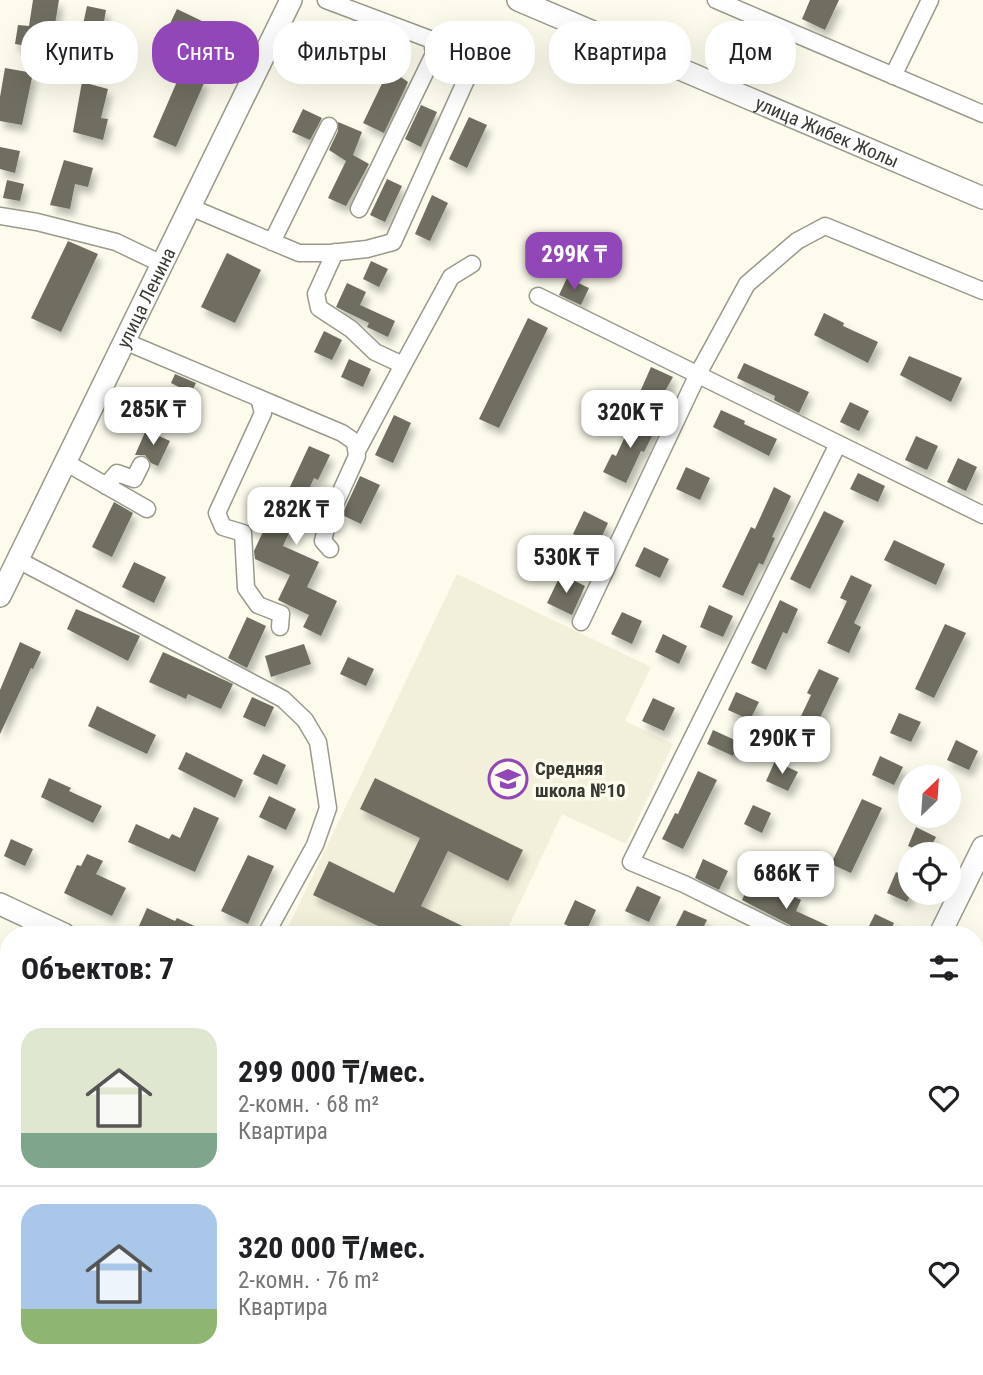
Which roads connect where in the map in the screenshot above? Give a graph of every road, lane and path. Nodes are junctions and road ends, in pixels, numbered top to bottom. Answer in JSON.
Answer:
{"nodes":[{"id":1,"x":291,"y":0,"type":"edge"},
{"id":2,"x":326,"y":0,"type":"edge"},
{"id":3,"x":518,"y":0,"type":"edge"},
{"id":4,"x":716,"y":0,"type":"edge"},
{"id":5,"x":930,"y":0,"type":"edge"},
{"id":6,"x":893,"y":76,"type":"junction"},
{"id":7,"x":464,"y":84,"type":"edge"},
{"id":8,"x":983,"y":114,"type":"edge"},
{"id":9,"x":329,"y":126,"type":"dead end"},
{"id":10,"x":983,"y":198,"type":"edge"},
{"id":11,"x":190,"y":207,"type":"junction"},
{"id":12,"x":359,"y":209,"type":"dead end"},
{"id":13,"x":0,"y":216,"type":"edge"},
{"id":14,"x":272,"y":242,"type":"junction"},
{"id":15,"x":335,"y":252,"type":"junction"},
{"id":16,"x":162,"y":264,"type":"junction"},
{"id":17,"x":472,"y":264,"type":"dead end"},
{"id":18,"x":983,"y":291,"type":"edge"},
{"id":19,"x":538,"y":296,"type":"dead end"},
{"id":20,"x":124,"y":341,"type":"junction"},
{"id":21,"x":403,"y":365,"type":"junction"},
{"id":22,"x":698,"y":374,"type":"junction"},
{"id":23,"x":259,"y":398,"type":"junction"},
{"id":24,"x":838,"y":444,"type":"junction"},
{"id":25,"x":356,"y":451,"type":"junction"},
{"id":26,"x":65,"y":462,"type":"junction"},
{"id":27,"x":141,"y":464,"type":"dead end"},
{"id":28,"x":106,"y":486,"type":"junction"},
{"id":29,"x":146,"y":509,"type":"dead end"},
{"id":30,"x":983,"y":515,"type":"edge"},
{"id":31,"x":330,"y":549,"type":"dead end"},
{"id":32,"x":18,"y":560,"type":"junction"},
{"id":33,"x":0,"y":596,"type":"edge"},
{"id":34,"x":581,"y":622,"type":"dead end"},
{"id":35,"x":280,"y":627,"type":"dead end"},
{"id":36,"x":983,"y":846,"type":"edge"},
{"id":37,"x":0,"y":904,"type":"edge"},
{"id":38,"x":47,"y":926,"type":"edge"},
{"id":39,"x":270,"y":926,"type":"edge"},
{"id":40,"x":769,"y":926,"type":"edge"},
{"id":41,"x":944,"y":926,"type":"edge"}],
"edges":[{"from":1,"to":11,"type":"street","name":"улица Ленина"},
{"from":2,"to":12,"type":"street"},
{"from":3,"to":10,"type":"street","name":"улица Жибек Жолы"},
{"from":4,"to":6,"type":"street"},
{"from":5,"to":6,"type":"street"},
{"from":6,"to":8,"type":"street"},
{"from":7,"to":15,"type":"street"},
{"from":9,"to":14,"type":"street"},
{"from":11,"to":14,"type":"street"},
{"from":11,"to":16,"type":"street","name":"улица Ленина"},
{"from":13,"to":16,"type":"street"},
{"from":14,"to":15,"type":"street"},
{"from":15,"to":21,"type":"street"},
{"from":16,"to":20,"type":"street","name":"улица Ленина"},
{"from":17,"to":21,"type":"street"},
{"from":18,"to":22,"type":"street"},
{"from":19,"to":22,"type":"street"},
{"from":20,"to":23,"type":"street"},
{"from":20,"to":26,"type":"street","name":"улица Ленина"},
{"from":21,"to":25,"type":"street"},
{"from":22,"to":24,"type":"street"},
{"from":22,"to":34,"type":"street"},
{"from":23,"to":25,"type":"street"},
{"from":23,"to":35,"type":"street"},
{"from":24,"to":30,"type":"street"},
{"from":24,"to":40,"type":"street"},
{"from":25,"to":31,"type":"street"},
{"from":26,"to":28,"type":"street"},
{"from":26,"to":32,"type":"street","name":"улица Ленина"},
{"from":27,"to":28,"type":"street"},
{"from":28,"to":29,"type":"street"},
{"from":32,"to":33,"type":"street","name":"улица Ленина"},
{"from":32,"to":39,"type":"street"},
{"from":36,"to":41,"type":"street"},
{"from":37,"to":38,"type":"street"}]}
